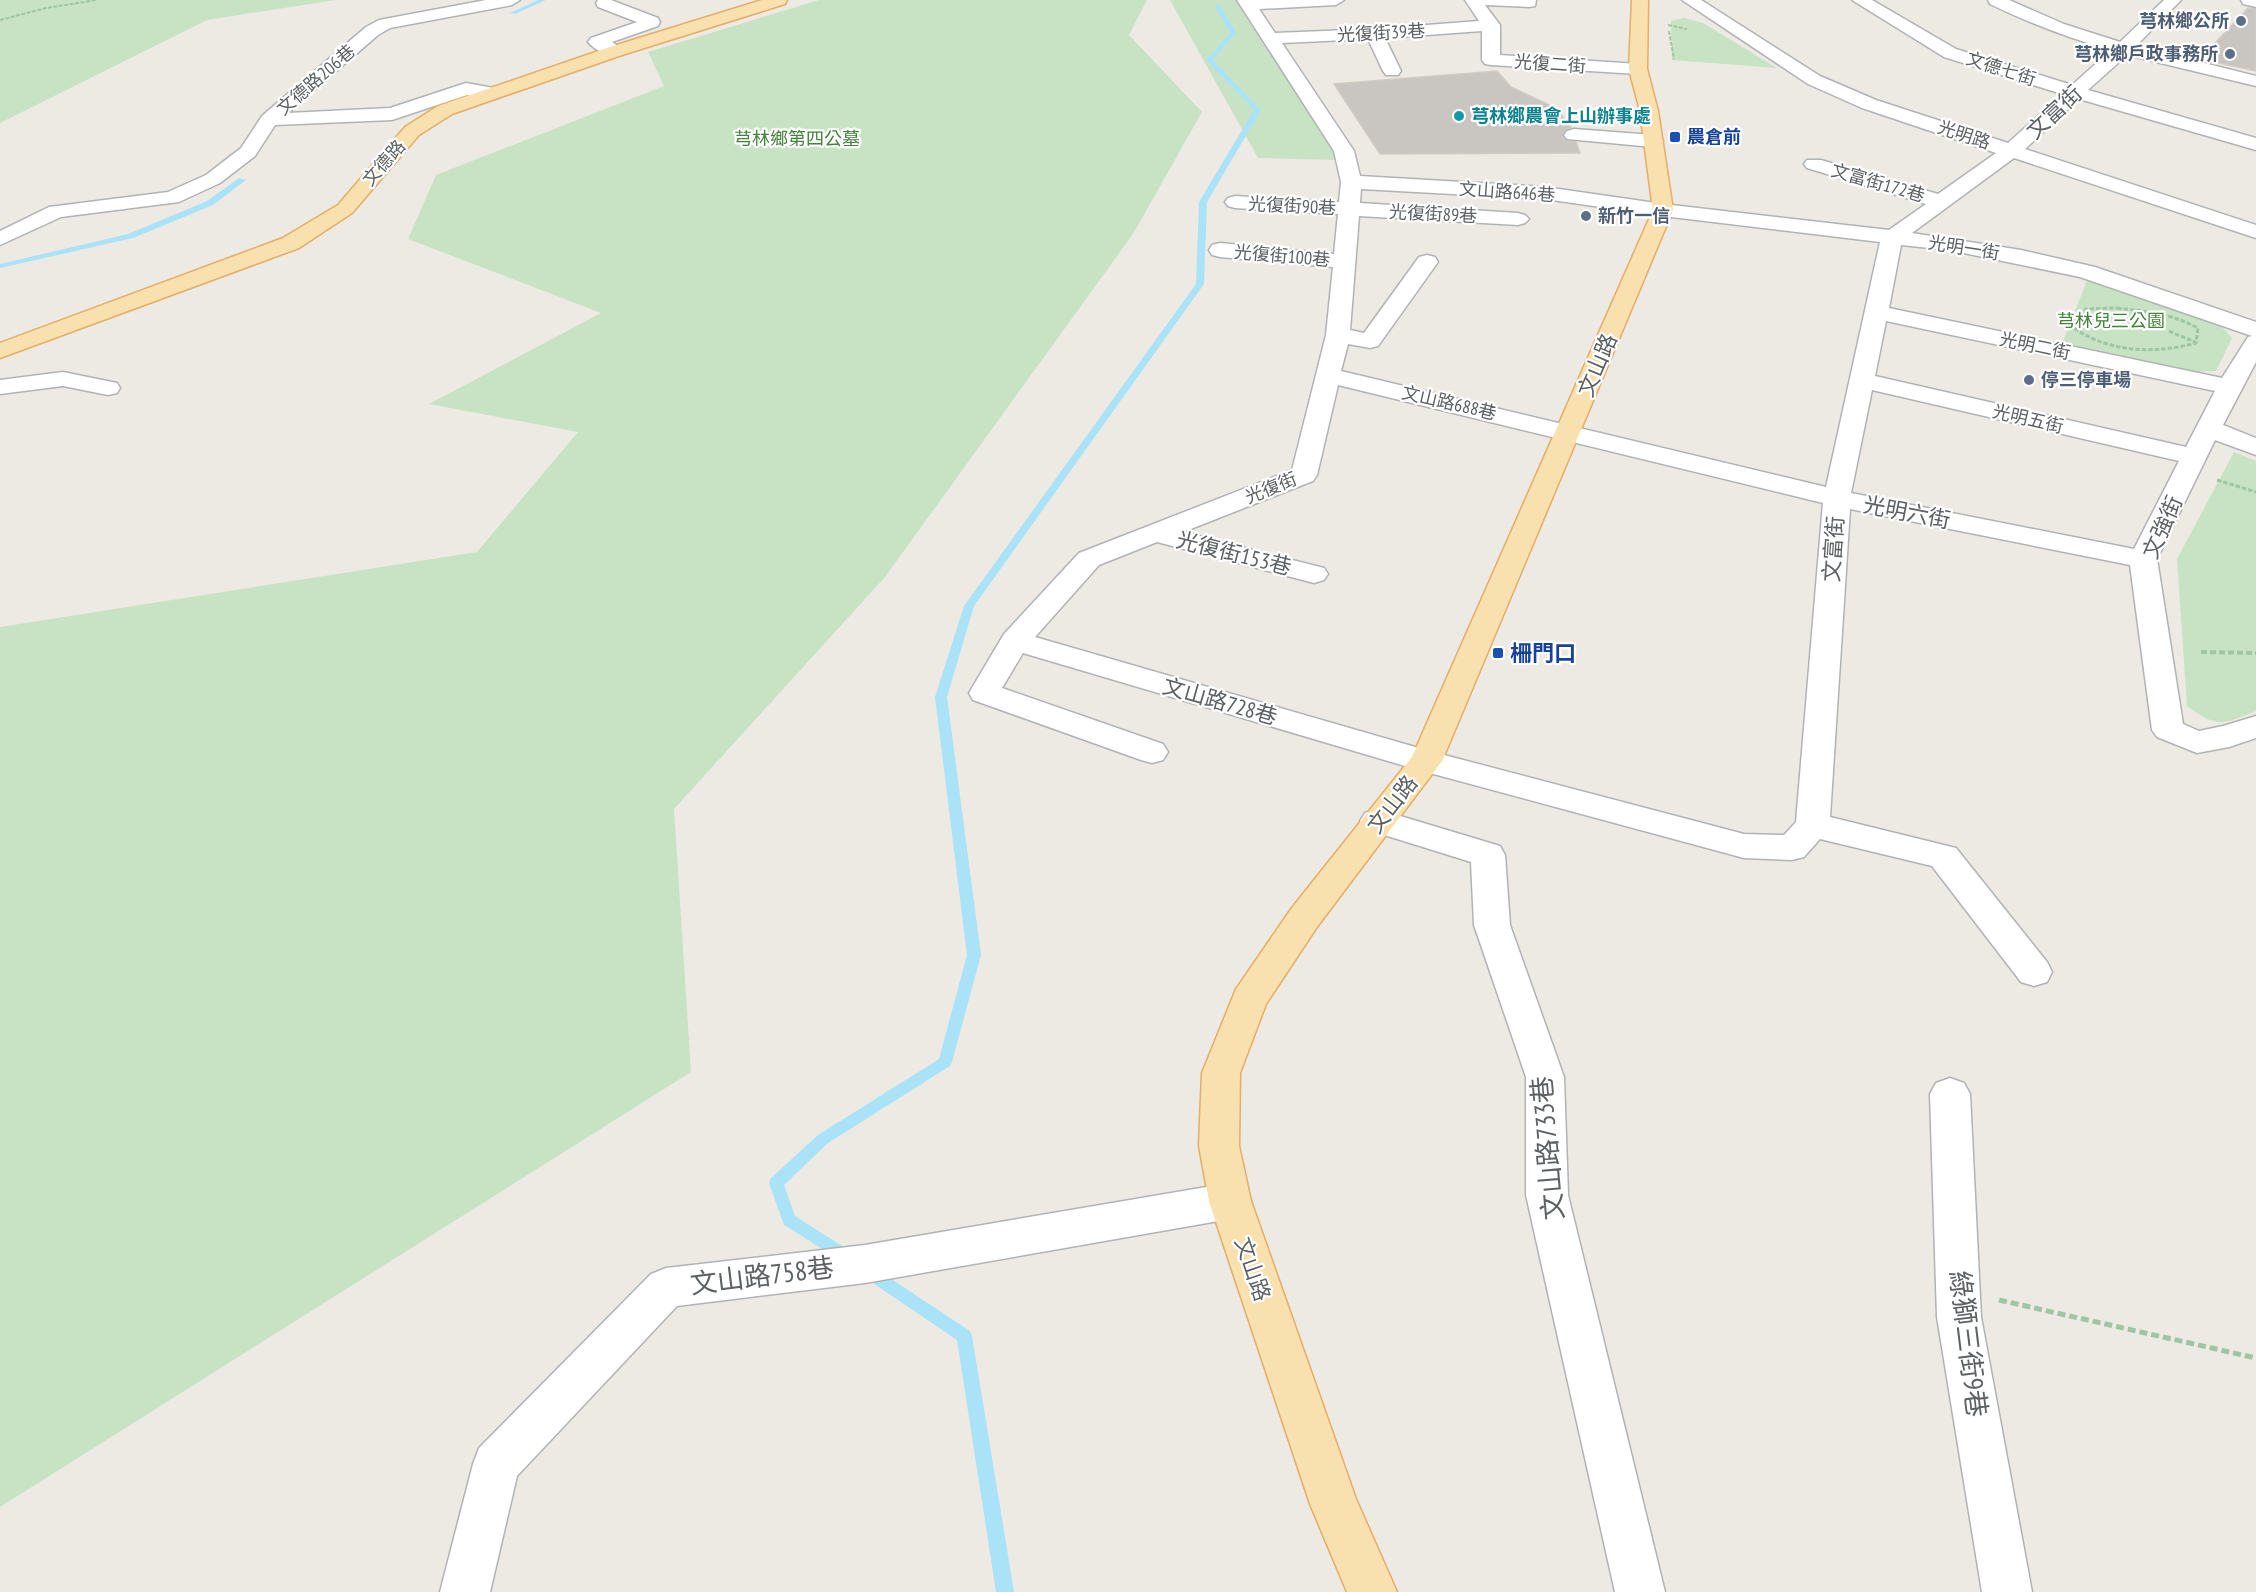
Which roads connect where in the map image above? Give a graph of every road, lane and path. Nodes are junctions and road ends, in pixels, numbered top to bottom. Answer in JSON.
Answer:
{"nodes":[{"id":1,"x":97,"y":0,"type":"edge"},
{"id":2,"x":512,"y":0,"type":"edge"},
{"id":3,"x":779,"y":0,"type":"edge"},
{"id":4,"x":1336,"y":0,"type":"edge"},
{"id":5,"x":1473,"y":0,"type":"edge"},
{"id":6,"x":1640,"y":0,"type":"edge"},
{"id":7,"x":1860,"y":0,"type":"edge"},
{"id":8,"x":1996,"y":0,"type":"edge"},
{"id":9,"x":2173,"y":0,"type":"edge"},
{"id":10,"x":2248,"y":0,"type":"edge"},
{"id":11,"x":1247,"y":2,"type":"edge"},
{"id":12,"x":1529,"y":2,"type":"dead end"},
{"id":13,"x":2256,"y":2,"type":"edge"},
{"id":14,"x":604,"y":3,"type":"dead end"},
{"id":15,"x":1698,"y":5,"type":"edge"},
{"id":16,"x":0,"y":20,"type":"edge"},
{"id":17,"x":1491,"y":26,"type":"junction"},
{"id":18,"x":1374,"y":34,"type":"junction"},
{"id":19,"x":1270,"y":38,"type":"junction"},
{"id":20,"x":2124,"y":48,"type":"junction"},
{"id":21,"x":616,"y":51,"type":"junction"},
{"id":22,"x":1674,"y":59,"type":"dead end"},
{"id":23,"x":1638,"y":69,"type":"junction"},
{"id":24,"x":1392,"y":71,"type":"dead end"},
{"id":25,"x":2256,"y":81,"type":"edge"},
{"id":26,"x":2074,"y":92,"type":"junction"},
{"id":27,"x":492,"y":93,"type":"junction"},
{"id":28,"x":269,"y":120,"type":"junction"},
{"id":29,"x":1574,"y":135,"type":"dead end"},
{"id":30,"x":1653,"y":141,"type":"junction"},
{"id":31,"x":2256,"y":144,"type":"edge"},
{"id":32,"x":2012,"y":151,"type":"junction"},
{"id":33,"x":1815,"y":164,"type":"dead end"},
{"id":34,"x":1351,"y":182,"type":"junction"},
{"id":35,"x":1235,"y":202,"type":"dead end"},
{"id":36,"x":1942,"y":202,"type":"junction"},
{"id":37,"x":1349,"y":209,"type":"junction"},
{"id":38,"x":1663,"y":210,"type":"junction"},
{"id":39,"x":1518,"y":219,"type":"dead end"},
{"id":40,"x":2256,"y":232,"type":"edge"},
{"id":41,"x":0,"y":238,"type":"edge"},
{"id":42,"x":1892,"y":238,"type":"junction"},
{"id":43,"x":1220,"y":250,"type":"dead end"},
{"id":44,"x":1344,"y":262,"type":"junction"},
{"id":45,"x":1427,"y":262,"type":"dead end"},
{"id":46,"x":1876,"y":312,"type":"junction"},
{"id":47,"x":2198,"y":328,"type":"joint"},
{"id":48,"x":2256,"y":330,"type":"edge"},
{"id":49,"x":1338,"y":335,"type":"junction"},
{"id":50,"x":2256,"y":342,"type":"edge"},
{"id":51,"x":0,"y":351,"type":"edge"},
{"id":52,"x":1328,"y":375,"type":"junction"},
{"id":53,"x":1863,"y":381,"type":"junction"},
{"id":54,"x":0,"y":387,"type":"edge"},
{"id":55,"x":2229,"y":387,"type":"junction"},
{"id":56,"x":108,"y":388,"type":"dead end"},
{"id":57,"x":2208,"y":428,"type":"junction"},
{"id":58,"x":1569,"y":431,"type":"junction"},
{"id":59,"x":2256,"y":447,"type":"edge"},
{"id":60,"x":2191,"y":464,"type":"junction"},
{"id":61,"x":2256,"y":492,"type":"edge"},
{"id":62,"x":1837,"y":498,"type":"junction"},
{"id":63,"x":1155,"y":533,"type":"junction"},
{"id":64,"x":2143,"y":559,"type":"junction"},
{"id":65,"x":1314,"y":574,"type":"dead end"},
{"id":66,"x":1015,"y":641,"type":"junction"},
{"id":67,"x":2201,"y":652,"type":"dead end"},
{"id":68,"x":2256,"y":654,"type":"edge"},
{"id":69,"x":2256,"y":726,"type":"edge"},
{"id":70,"x":1152,"y":752,"type":"dead end"},
{"id":71,"x":1426,"y":761,"type":"junction"},
{"id":72,"x":1377,"y":821,"type":"junction"},
{"id":73,"x":1813,"y":825,"type":"junction"},
{"id":74,"x":2034,"y":972,"type":"dead end"},
{"id":75,"x":1950,"y":1094,"type":"dead end"},
{"id":76,"x":1230,"y":1201,"type":"junction"},
{"id":77,"x":1958,"y":1290,"type":"junction"},
{"id":78,"x":2256,"y":1358,"type":"edge"},
{"id":79,"x":465,"y":1592,"type":"edge"},
{"id":80,"x":1372,"y":1592,"type":"edge"},
{"id":81,"x":1640,"y":1592,"type":"edge"},
{"id":82,"x":2007,"y":1592,"type":"edge"}],
"edges":[{"from":1,"to":16,"type":"path"},
{"from":2,"to":28,"type":"street","name":"文德路206巷"},
{"from":3,"to":21,"type":"main road","name":"文德路"},
{"from":4,"to":11,"type":"street"},
{"from":5,"to":12,"type":"street"},
{"from":5,"to":17,"type":"street"},
{"from":6,"to":23,"type":"main road"},
{"from":7,"to":26,"type":"street","name":"文德七街"},
{"from":8,"to":20,"type":"street"},
{"from":9,"to":20,"type":"street","name":"文富街"},
{"from":10,"to":13,"type":"street"},
{"from":11,"to":19,"type":"street","name":"光復街"},
{"from":14,"to":21,"type":"street"},
{"from":15,"to":22,"type":"path"},
{"from":15,"to":32,"type":"street","name":"光明路"},
{"from":17,"to":18,"type":"street","name":"光復街39巷"},
{"from":17,"to":23,"type":"street","name":"光復二街"},
{"from":18,"to":19,"type":"street","name":"光復街39巷"},
{"from":18,"to":24,"type":"street"},
{"from":19,"to":34,"type":"street","name":"光復街"},
{"from":20,"to":25,"type":"street"},
{"from":20,"to":26,"type":"street","name":"文富街"},
{"from":21,"to":27,"type":"main road","name":"文德路"},
{"from":23,"to":30,"type":"main road"},
{"from":26,"to":31,"type":"street","name":"文德七街"},
{"from":26,"to":32,"type":"street","name":"文富街"},
{"from":27,"to":28,"type":"street","name":"文德路206巷"},
{"from":27,"to":51,"type":"main road","name":"文德路"},
{"from":28,"to":41,"type":"street"},
{"from":29,"to":30,"type":"street"},
{"from":30,"to":38,"type":"main road"},
{"from":32,"to":36,"type":"street","name":"文富街"},
{"from":32,"to":40,"type":"street","name":"光明路"},
{"from":33,"to":36,"type":"street","name":"文富街172巷"},
{"from":34,"to":37,"type":"street","name":"光復街"},
{"from":34,"to":38,"type":"street","name":"文山路646巷"},
{"from":35,"to":37,"type":"street","name":"光復街90巷"},
{"from":36,"to":42,"type":"street","name":"文富街"},
{"from":37,"to":39,"type":"street","name":"光復街89巷"},
{"from":37,"to":44,"type":"street","name":"光復街"},
{"from":38,"to":42,"type":"street","name":"光明一街"},
{"from":38,"to":58,"type":"main road","name":"文山路"},
{"from":42,"to":46,"type":"street","name":"文富街"},
{"from":42,"to":48,"type":"street","name":"光明一街"},
{"from":43,"to":44,"type":"street","name":"光復街100巷"},
{"from":44,"to":49,"type":"street","name":"光復街"},
{"from":45,"to":49,"type":"street"},
{"from":46,"to":53,"type":"street","name":"文富街"},
{"from":46,"to":55,"type":"street","name":"光明二街"},
{"from":47,"to":47,"type":"path"},
{"from":49,"to":52,"type":"street","name":"光復街"},
{"from":50,"to":55,"type":"street","name":"文強街"},
{"from":52,"to":58,"type":"street","name":"文山路688巷"},
{"from":52,"to":63,"type":"street","name":"光復街"},
{"from":53,"to":60,"type":"street","name":"光明五街"},
{"from":53,"to":62,"type":"street","name":"文富街"},
{"from":54,"to":56,"type":"street"},
{"from":55,"to":57,"type":"street","name":"文強街"},
{"from":57,"to":59,"type":"street"},
{"from":57,"to":60,"type":"street","name":"文強街"},
{"from":58,"to":62,"type":"street","name":"光明六街"},
{"from":58,"to":71,"type":"main road","name":"文山路"},
{"from":60,"to":61,"type":"path"},
{"from":60,"to":64,"type":"street","name":"文強街"},
{"from":62,"to":64,"type":"street","name":"光明六街"},
{"from":62,"to":73,"type":"street","name":"文富街"},
{"from":63,"to":65,"type":"street","name":"光復街153巷"},
{"from":63,"to":66,"type":"street","name":"光復街"},
{"from":64,"to":69,"type":"street","name":"文強街"},
{"from":66,"to":70,"type":"street","name":"光復街"},
{"from":66,"to":71,"type":"street","name":"文山路728巷"},
{"from":67,"to":68,"type":"path"},
{"from":71,"to":72,"type":"main road","name":"文山路"},
{"from":71,"to":73,"type":"street"},
{"from":72,"to":76,"type":"main road","name":"文山路"},
{"from":72,"to":81,"type":"street","name":"文山路733巷"},
{"from":73,"to":74,"type":"street"},
{"from":75,"to":77,"type":"street","name":"綠獅三街9巷"},
{"from":76,"to":79,"type":"street","name":"文山路758巷"},
{"from":76,"to":80,"type":"main road","name":"文山路"},
{"from":77,"to":78,"type":"path"},
{"from":77,"to":82,"type":"street","name":"綠獅三街9巷"}]}
